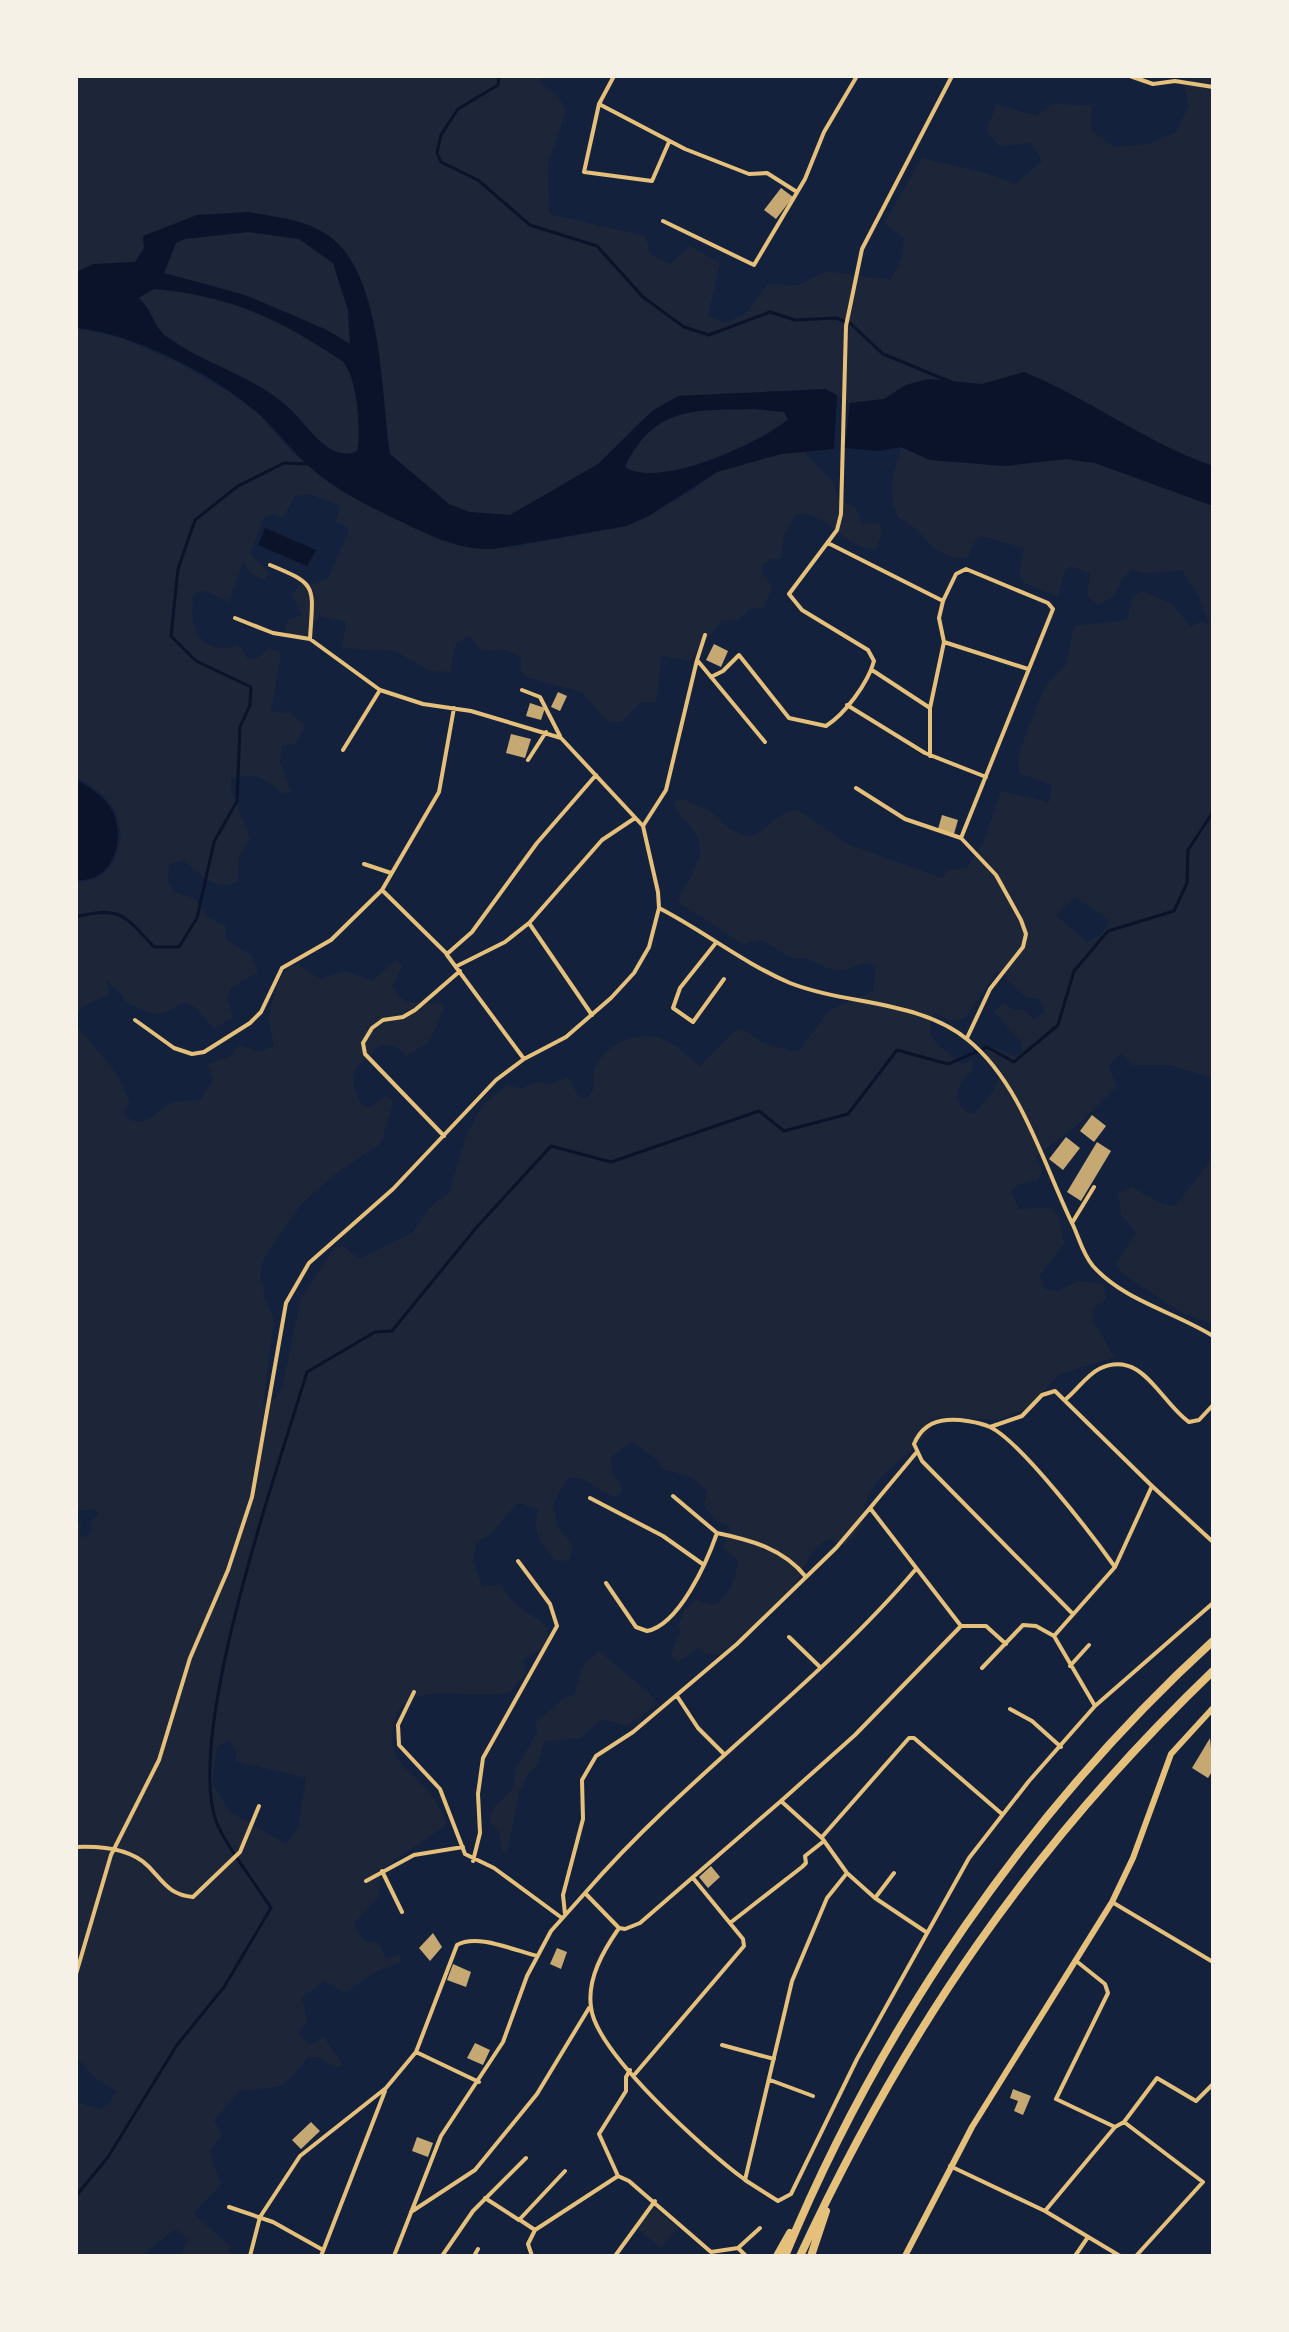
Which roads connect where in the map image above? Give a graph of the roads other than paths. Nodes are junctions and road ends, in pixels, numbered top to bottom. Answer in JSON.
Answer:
{"nodes":[{"id":1,"x":614,"y":76,"type":"edge"},
{"id":2,"x":857,"y":76,"type":"edge"},
{"id":3,"x":952,"y":76,"type":"edge"},
{"id":4,"x":1130,"y":76,"type":"edge"},
{"id":5,"x":1213,"y":87,"type":"edge"},
{"id":6,"x":599,"y":104,"type":"junction"},
{"id":7,"x":669,"y":142,"type":"junction"},
{"id":8,"x":797,"y":192,"type":"junction"},
{"id":9,"x":663,"y":221,"type":"dead end"},
{"id":10,"x":828,"y":543,"type":"junction"},
{"id":11,"x":270,"y":565,"type":"dead end"},
{"id":12,"x":943,"y":601,"type":"junction"},
{"id":13,"x":235,"y":618,"type":"dead end"},
{"id":14,"x":705,"y":635,"type":"dead end"},
{"id":15,"x":310,"y":639,"type":"junction"},
{"id":16,"x":944,"y":642,"type":"junction"},
{"id":17,"x":697,"y":660,"type":"junction"},
{"id":18,"x":1028,"y":669,"type":"junction"},
{"id":19,"x":872,"y":670,"type":"junction"},
{"id":20,"x":711,"y":677,"type":"junction"},
{"id":21,"x":380,"y":690,"type":"junction"},
{"id":22,"x":522,"y":690,"type":"dead end"},
{"id":23,"x":847,"y":705,"type":"junction"},
{"id":24,"x":454,"y":708,"type":"junction"},
{"id":25,"x":930,"y":708,"type":"junction"},
{"id":26,"x":546,"y":732,"type":"junction"},
{"id":27,"x":561,"y":738,"type":"junction"},
{"id":28,"x":765,"y":742,"type":"dead end"},
{"id":29,"x":343,"y":750,"type":"dead end"},
{"id":30,"x":930,"y":756,"type":"junction"},
{"id":31,"x":528,"y":760,"type":"dead end"},
{"id":32,"x":596,"y":775,"type":"junction"},
{"id":33,"x":986,"y":777,"type":"junction"},
{"id":34,"x":856,"y":788,"type":"dead end"},
{"id":35,"x":635,"y":818,"type":"junction"},
{"id":36,"x":643,"y":826,"type":"junction"},
{"id":37,"x":961,"y":838,"type":"junction"},
{"id":38,"x":364,"y":864,"type":"dead end"},
{"id":39,"x":391,"y":873,"type":"junction"},
{"id":40,"x":382,"y":890,"type":"junction"},
{"id":41,"x":659,"y":908,"type":"junction"},
{"id":42,"x":529,"y":923,"type":"junction"},
{"id":43,"x":715,"y":944,"type":"junction"},
{"id":44,"x":447,"y":954,"type":"junction"},
{"id":45,"x":459,"y":969,"type":"junction"},
{"id":46,"x":724,"y":979,"type":"dead end"},
{"id":47,"x":592,"y":1015,"type":"junction"},
{"id":48,"x":135,"y":1020,"type":"dead end"},
{"id":49,"x":967,"y":1038,"type":"junction"},
{"id":50,"x":524,"y":1059,"type":"junction"},
{"id":51,"x":444,"y":1136,"type":"junction"},
{"id":52,"x":1094,"y":1187,"type":"dead end"},
{"id":53,"x":1072,"y":1223,"type":"junction"},
{"id":54,"x":1213,"y":1336,"type":"edge"},
{"id":55,"x":1066,"y":1399,"type":"junction"},
{"id":56,"x":1213,"y":1405,"type":"edge"},
{"id":57,"x":990,"y":1427,"type":"junction"},
{"id":58,"x":916,"y":1453,"type":"junction"},
{"id":59,"x":1152,"y":1486,"type":"junction"},
{"id":60,"x":673,"y":1496,"type":"dead end"},
{"id":61,"x":590,"y":1498,"type":"dead end"},
{"id":62,"x":870,"y":1508,"type":"junction"},
{"id":63,"x":717,"y":1533,"type":"junction"},
{"id":64,"x":1213,"y":1542,"type":"edge"},
{"id":65,"x":518,"y":1561,"type":"dead end"},
{"id":66,"x":704,"y":1565,"type":"junction"},
{"id":67,"x":1115,"y":1567,"type":"junction"},
{"id":68,"x":916,"y":1569,"type":"junction"},
{"id":69,"x":806,"y":1577,"type":"junction"},
{"id":70,"x":606,"y":1583,"type":"dead end"},
{"id":71,"x":1213,"y":1603,"type":"edge"},
{"id":72,"x":1071,"y":1612,"type":"junction"},
{"id":73,"x":961,"y":1626,"type":"junction"},
{"id":74,"x":1054,"y":1636,"type":"junction"},
{"id":75,"x":789,"y":1637,"type":"dead end"},
{"id":76,"x":1213,"y":1641,"type":"edge"},
{"id":77,"x":1006,"y":1644,"type":"junction"},
{"id":78,"x":1089,"y":1645,"type":"dead end"},
{"id":79,"x":819,"y":1666,"type":"junction"},
{"id":80,"x":1070,"y":1666,"type":"junction"},
{"id":81,"x":982,"y":1668,"type":"dead end"},
{"id":82,"x":1213,"y":1671,"type":"edge"},
{"id":83,"x":414,"y":1692,"type":"dead end"},
{"id":84,"x":677,"y":1696,"type":"junction"},
{"id":85,"x":1095,"y":1706,"type":"junction"},
{"id":86,"x":1213,"y":1708,"type":"edge"},
{"id":87,"x":1010,"y":1709,"type":"dead end"},
{"id":88,"x":1061,"y":1747,"type":"junction"},
{"id":89,"x":723,"y":1753,"type":"junction"},
{"id":90,"x":781,"y":1801,"type":"junction"},
{"id":91,"x":259,"y":1806,"type":"dead end"},
{"id":92,"x":1002,"y":1814,"type":"junction"},
{"id":93,"x":823,"y":1839,"type":"junction"},
{"id":94,"x":76,"y":1847,"type":"edge"},
{"id":95,"x":463,"y":1847,"type":"junction"},
{"id":96,"x":473,"y":1861,"type":"junction"},
{"id":97,"x":382,"y":1871,"type":"junction"},
{"id":98,"x":847,"y":1873,"type":"junction"},
{"id":99,"x":894,"y":1873,"type":"dead end"},
{"id":100,"x":693,"y":1878,"type":"junction"},
{"id":101,"x":366,"y":1881,"type":"dead end"},
{"id":102,"x":585,"y":1893,"type":"junction"},
{"id":103,"x":875,"y":1898,"type":"junction"},
{"id":104,"x":1112,"y":1902,"type":"junction"},
{"id":105,"x":402,"y":1912,"type":"dead end"},
{"id":106,"x":564,"y":1916,"type":"junction"},
{"id":107,"x":730,"y":1923,"type":"junction"},
{"id":108,"x":619,"y":1928,"type":"junction"},
{"id":109,"x":926,"y":1932,"type":"junction"},
{"id":110,"x":537,"y":1956,"type":"junction"},
{"id":111,"x":1075,"y":1960,"type":"junction"},
{"id":112,"x":1212,"y":1960,"type":"edge"},
{"id":113,"x":76,"y":1974,"type":"edge"},
{"id":114,"x":590,"y":2005,"type":"junction"},
{"id":115,"x":722,"y":2045,"type":"dead end"},
{"id":116,"x":416,"y":2052,"type":"junction"},
{"id":117,"x":774,"y":2059,"type":"junction"},
{"id":118,"x":630,"y":2070,"type":"junction"},
{"id":119,"x":635,"y":2074,"type":"junction"},
{"id":120,"x":770,"y":2080,"type":"junction"},
{"id":121,"x":479,"y":2082,"type":"junction"},
{"id":122,"x":1213,"y":2084,"type":"edge"},
{"id":123,"x":386,"y":2088,"type":"junction"},
{"id":124,"x":813,"y":2096,"type":"dead end"},
{"id":125,"x":1124,"y":2122,"type":"junction"},
{"id":126,"x":1115,"y":2127,"type":"junction"},
{"id":127,"x":526,"y":2158,"type":"dead end"},
{"id":128,"x":950,"y":2166,"type":"junction"},
{"id":129,"x":565,"y":2171,"type":"dead end"},
{"id":130,"x":839,"y":2173,"type":"junction"},
{"id":131,"x":618,"y":2176,"type":"junction"},
{"id":132,"x":745,"y":2180,"type":"junction"},
{"id":133,"x":485,"y":2198,"type":"junction"},
{"id":134,"x":655,"y":2201,"type":"junction"},
{"id":135,"x":806,"y":2205,"type":"junction"},
{"id":136,"x":229,"y":2207,"type":"dead end"},
{"id":137,"x":1045,"y":2211,"type":"junction"},
{"id":138,"x":409,"y":2213,"type":"junction"},
{"id":139,"x":260,"y":2217,"type":"junction"},
{"id":140,"x":519,"y":2220,"type":"junction"},
{"id":141,"x":760,"y":2228,"type":"dead end"},
{"id":142,"x":535,"y":2230,"type":"junction"},
{"id":143,"x":1088,"y":2237,"type":"junction"},
{"id":144,"x":738,"y":2248,"type":"junction"},
{"id":145,"x":478,"y":2249,"type":"dead end"},
{"id":146,"x":322,"y":2253,"type":"edge"},
{"id":147,"x":250,"y":2256,"type":"edge"},
{"id":148,"x":394,"y":2256,"type":"edge"},
{"id":149,"x":442,"y":2256,"type":"edge"},
{"id":150,"x":474,"y":2256,"type":"edge"},
{"id":151,"x":531,"y":2256,"type":"edge"},
{"id":152,"x":615,"y":2256,"type":"edge"},
{"id":153,"x":746,"y":2256,"type":"edge"},
{"id":154,"x":777,"y":2256,"type":"edge"},
{"id":155,"x":785,"y":2256,"type":"edge"},
{"id":156,"x":800,"y":2256,"type":"edge"},
{"id":157,"x":811,"y":2256,"type":"edge"},
{"id":158,"x":905,"y":2256,"type":"edge"},
{"id":159,"x":1075,"y":2256,"type":"edge"},
{"id":160,"x":1120,"y":2256,"type":"edge"},
{"id":161,"x":1136,"y":2256,"type":"edge"}],
"edges":[{"from":1,"to":6,"type":"street"},
{"from":2,"to":8,"type":"street"},
{"from":3,"to":10,"type":"street"},
{"from":4,"to":5,"type":"street"},
{"from":6,"to":7,"type":"street"},
{"from":6,"to":7,"type":"street"},
{"from":7,"to":8,"type":"street"},
{"from":8,"to":9,"type":"street"},
{"from":10,"to":12,"type":"street"},
{"from":10,"to":19,"type":"street"},
{"from":11,"to":15,"type":"street"},
{"from":12,"to":16,"type":"street"},
{"from":12,"to":18,"type":"street"},
{"from":13,"to":15,"type":"street"},
{"from":14,"to":17,"type":"street"},
{"from":15,"to":21,"type":"street"},
{"from":16,"to":18,"type":"street"},
{"from":16,"to":25,"type":"street"},
{"from":17,"to":20,"type":"street"},
{"from":17,"to":36,"type":"street"},
{"from":18,"to":33,"type":"street"},
{"from":19,"to":23,"type":"street"},
{"from":19,"to":25,"type":"street"},
{"from":20,"to":23,"type":"street"},
{"from":20,"to":28,"type":"street"},
{"from":21,"to":24,"type":"street"},
{"from":21,"to":29,"type":"street"},
{"from":22,"to":27,"type":"street"},
{"from":23,"to":30,"type":"street"},
{"from":24,"to":26,"type":"street"},
{"from":24,"to":39,"type":"street"},
{"from":25,"to":30,"type":"street"},
{"from":26,"to":27,"type":"street"},
{"from":26,"to":31,"type":"street"},
{"from":27,"to":32,"type":"street"},
{"from":30,"to":33,"type":"street"},
{"from":32,"to":35,"type":"street"},
{"from":32,"to":44,"type":"street"},
{"from":33,"to":37,"type":"street"},
{"from":34,"to":37,"type":"street"},
{"from":35,"to":36,"type":"street"},
{"from":35,"to":42,"type":"street"},
{"from":36,"to":41,"type":"street"},
{"from":37,"to":49,"type":"street"},
{"from":38,"to":39,"type":"street"},
{"from":39,"to":40,"type":"street"},
{"from":40,"to":44,"type":"street"},
{"from":40,"to":48,"type":"street"},
{"from":41,"to":43,"type":"street"},
{"from":41,"to":47,"type":"street"},
{"from":42,"to":45,"type":"street"},
{"from":42,"to":47,"type":"street"},
{"from":43,"to":46,"type":"street"},
{"from":43,"to":49,"type":"street"},
{"from":44,"to":45,"type":"street"},
{"from":45,"to":50,"type":"street"},
{"from":45,"to":51,"type":"street"},
{"from":47,"to":50,"type":"street"},
{"from":49,"to":53,"type":"street"},
{"from":50,"to":51,"type":"street"},
{"from":51,"to":113,"type":"street"},
{"from":52,"to":53,"type":"street"},
{"from":53,"to":54,"type":"street"},
{"from":55,"to":56,"type":"street"},
{"from":55,"to":57,"type":"street"},
{"from":55,"to":59,"type":"street"},
{"from":57,"to":58,"type":"street"},
{"from":57,"to":67,"type":"street"},
{"from":58,"to":62,"type":"street"},
{"from":58,"to":72,"type":"street"},
{"from":59,"to":64,"type":"street"},
{"from":59,"to":67,"type":"street"},
{"from":60,"to":63,"type":"street"},
{"from":61,"to":66,"type":"street"},
{"from":62,"to":68,"type":"street"},
{"from":62,"to":69,"type":"street"},
{"from":63,"to":66,"type":"street"},
{"from":63,"to":69,"type":"street"},
{"from":65,"to":96,"type":"street"},
{"from":66,"to":70,"type":"street"},
{"from":67,"to":72,"type":"street"},
{"from":68,"to":73,"type":"street"},
{"from":68,"to":79,"type":"street"},
{"from":69,"to":84,"type":"street"},
{"from":71,"to":85,"type":"street"},
{"from":72,"to":74,"type":"street"},
{"from":73,"to":77,"type":"street"},
{"from":73,"to":90,"type":"street"},
{"from":74,"to":77,"type":"street"},
{"from":74,"to":80,"type":"street"},
{"from":75,"to":79,"type":"street"},
{"from":76,"to":135,"type":"highway"},
{"from":77,"to":81,"type":"street"},
{"from":78,"to":80,"type":"street"},
{"from":79,"to":89,"type":"street"},
{"from":80,"to":85,"type":"street"},
{"from":82,"to":130,"type":"highway"},
{"from":83,"to":95,"type":"street"},
{"from":84,"to":89,"type":"street"},
{"from":84,"to":106,"type":"street"},
{"from":85,"to":88,"type":"street"},
{"from":86,"to":104,"type":"main road"},
{"from":87,"to":88,"type":"street"},
{"from":88,"to":92,"type":"street"},
{"from":89,"to":102,"type":"street"},
{"from":90,"to":93,"type":"street"},
{"from":90,"to":100,"type":"street"},
{"from":91,"to":94,"type":"street"},
{"from":92,"to":93,"type":"street"},
{"from":92,"to":109,"type":"street"},
{"from":93,"to":98,"type":"street"},
{"from":93,"to":107,"type":"street"},
{"from":95,"to":96,"type":"street"},
{"from":95,"to":97,"type":"street"},
{"from":96,"to":106,"type":"street"},
{"from":97,"to":101,"type":"street"},
{"from":97,"to":105,"type":"street"},
{"from":98,"to":103,"type":"street"},
{"from":98,"to":117,"type":"street"},
{"from":99,"to":103,"type":"street"},
{"from":100,"to":107,"type":"street"},
{"from":100,"to":108,"type":"street"},
{"from":102,"to":106,"type":"street"},
{"from":102,"to":108,"type":"street"},
{"from":103,"to":109,"type":"street"},
{"from":104,"to":111,"type":"main road"},
{"from":104,"to":112,"type":"street"},
{"from":106,"to":110,"type":"street"},
{"from":107,"to":119,"type":"street"},
{"from":108,"to":114,"type":"street"},
{"from":109,"to":132,"type":"street"},
{"from":110,"to":116,"type":"street"},
{"from":110,"to":121,"type":"street"},
{"from":111,"to":126,"type":"street"},
{"from":111,"to":128,"type":"main road"},
{"from":114,"to":118,"type":"street"},
{"from":114,"to":138,"type":"street"},
{"from":115,"to":117,"type":"street"},
{"from":116,"to":121,"type":"street"},
{"from":116,"to":123,"type":"street"},
{"from":117,"to":120,"type":"street"},
{"from":118,"to":119,"type":"street"},
{"from":118,"to":131,"type":"street"},
{"from":119,"to":132,"type":"street"},
{"from":120,"to":124,"type":"street"},
{"from":120,"to":132,"type":"street"},
{"from":121,"to":138,"type":"street"},
{"from":122,"to":125,"type":"street"},
{"from":123,"to":139,"type":"street"},
{"from":123,"to":146,"type":"street"},
{"from":125,"to":126,"type":"street"},
{"from":125,"to":161,"type":"street"},
{"from":126,"to":137,"type":"street"},
{"from":127,"to":133,"type":"street"},
{"from":128,"to":137,"type":"street"},
{"from":128,"to":158,"type":"main road"},
{"from":129,"to":140,"type":"street"},
{"from":130,"to":156,"type":"highway"},
{"from":130,"to":157,"type":"highway"},
{"from":131,"to":134,"type":"street"},
{"from":131,"to":142,"type":"street"},
{"from":133,"to":140,"type":"street"},
{"from":133,"to":149,"type":"street"},
{"from":134,"to":144,"type":"street"},
{"from":134,"to":152,"type":"street"},
{"from":135,"to":154,"type":"highway"},
{"from":135,"to":155,"type":"highway"},
{"from":136,"to":139,"type":"street"},
{"from":137,"to":143,"type":"street"},
{"from":138,"to":148,"type":"street"},
{"from":139,"to":146,"type":"street"},
{"from":139,"to":147,"type":"street"},
{"from":140,"to":142,"type":"street"},
{"from":141,"to":144,"type":"street"},
{"from":142,"to":151,"type":"street"},
{"from":143,"to":159,"type":"street"},
{"from":143,"to":160,"type":"street"},
{"from":144,"to":153,"type":"street"},
{"from":145,"to":150,"type":"street"}]}
